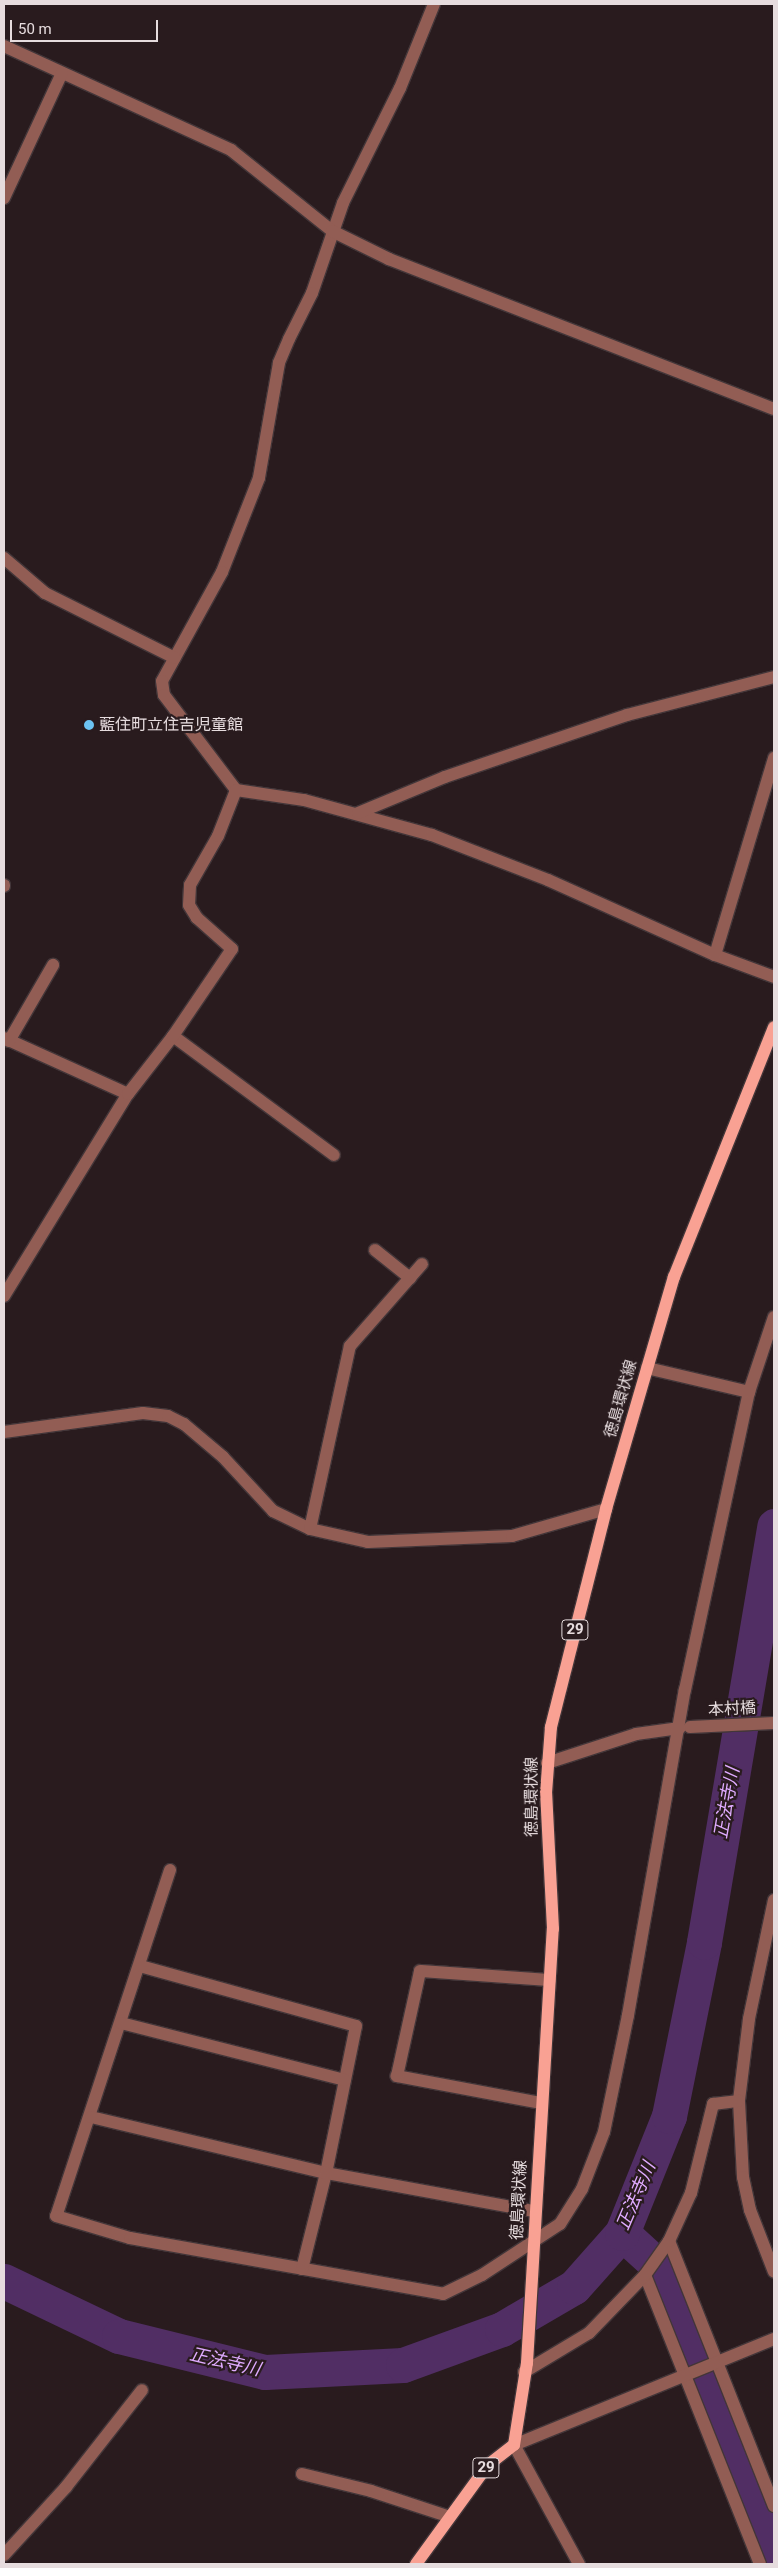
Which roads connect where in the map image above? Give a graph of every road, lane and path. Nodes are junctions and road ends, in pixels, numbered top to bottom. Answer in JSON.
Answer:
{"nodes":[{"id":1,"x":434,"y":4,"type":"edge"},
{"id":2,"x":4,"y":46,"type":"edge"},
{"id":3,"x":62,"y":73,"type":"junction"},
{"id":4,"x":4,"y":198,"type":"edge"},
{"id":5,"x":332,"y":231,"type":"junction"},
{"id":6,"x":774,"y":408,"type":"edge"},
{"id":7,"x":4,"y":558,"type":"edge"},
{"id":8,"x":175,"y":658,"type":"junction"},
{"id":9,"x":774,"y":677,"type":"edge"},
{"id":10,"x":774,"y":758,"type":"edge"},
{"id":11,"x":236,"y":790,"type":"junction"},
{"id":12,"x":358,"y":813,"type":"junction"},
{"id":13,"x":716,"y":955,"type":"junction"},
{"id":14,"x":53,"y":965,"type":"dead end"},
{"id":15,"x":774,"y":977,"type":"edge"},
{"id":16,"x":774,"y":1027,"type":"edge"},
{"id":17,"x":173,"y":1036,"type":"junction"},
{"id":18,"x":6,"y":1039,"type":"edge"},
{"id":19,"x":128,"y":1094,"type":"junction"},
{"id":20,"x":334,"y":1155,"type":"dead end"},
{"id":21,"x":375,"y":1250,"type":"dead end"},
{"id":22,"x":422,"y":1264,"type":"dead end"},
{"id":23,"x":410,"y":1278,"type":"junction"},
{"id":24,"x":4,"y":1296,"type":"edge"},
{"id":25,"x":774,"y":1317,"type":"edge"},
{"id":26,"x":647,"y":1368,"type":"junction"},
{"id":27,"x":749,"y":1392,"type":"junction"},
{"id":28,"x":4,"y":1432,"type":"edge"},
{"id":29,"x":606,"y":1509,"type":"junction"},
{"id":30,"x":310,"y":1529,"type":"junction"},
{"id":31,"x":774,"y":1723,"type":"edge"},
{"id":32,"x":685,"y":1728,"type":"junction"},
{"id":33,"x":547,"y":1763,"type":"junction"},
{"id":34,"x":170,"y":1870,"type":"dead end"},
{"id":35,"x":774,"y":1900,"type":"edge"},
{"id":36,"x":140,"y":1966,"type":"junction"},
{"id":37,"x":550,"y":1980,"type":"junction"},
{"id":38,"x":122,"y":2023,"type":"junction"},
{"id":39,"x":345,"y":2080,"type":"junction"},
{"id":40,"x":739,"y":2101,"type":"junction"},
{"id":41,"x":541,"y":2103,"type":"junction"},
{"id":42,"x":91,"y":2117,"type":"junction"},
{"id":43,"x":326,"y":2173,"type":"junction"},
{"id":44,"x":534,"y":2211,"type":"junction"},
{"id":45,"x":533,"y":2241,"type":"junction"},
{"id":46,"x":665,"y":2246,"type":"junction"},
{"id":47,"x":302,"y":2269,"type":"junction"},
{"id":48,"x":774,"y":2272,"type":"edge"},
{"id":49,"x":646,"y":2274,"type":"junction"},
{"id":50,"x":774,"y":2339,"type":"edge"},
{"id":51,"x":717,"y":2365,"type":"junction"},
{"id":52,"x":526,"y":2368,"type":"junction"},
{"id":53,"x":690,"y":2376,"type":"junction"},
{"id":54,"x":142,"y":2390,"type":"dead end"},
{"id":55,"x":514,"y":2445,"type":"junction"},
{"id":56,"x":302,"y":2474,"type":"dead end"},
{"id":57,"x":774,"y":2506,"type":"edge"},
{"id":58,"x":450,"y":2517,"type":"junction"},
{"id":59,"x":4,"y":2555,"type":"edge"},
{"id":60,"x":416,"y":2564,"type":"edge"},
{"id":61,"x":579,"y":2564,"type":"edge"},
{"id":62,"x":760,"y":2564,"type":"edge"}],
"edges":[{"from":1,"to":5,"type":"street"},
{"from":2,"to":3,"type":"street"},
{"from":3,"to":4,"type":"street"},
{"from":3,"to":5,"type":"street"},
{"from":5,"to":6,"type":"street"},
{"from":5,"to":8,"type":"street"},
{"from":7,"to":8,"type":"street"},
{"from":8,"to":11,"type":"street"},
{"from":9,"to":12,"type":"street"},
{"from":10,"to":13,"type":"street"},
{"from":11,"to":12,"type":"street"},
{"from":11,"to":17,"type":"street"},
{"from":12,"to":13,"type":"street"},
{"from":13,"to":15,"type":"street"},
{"from":14,"to":18,"type":"street"},
{"from":16,"to":26,"type":"main road","name":"徳島環状線","number":"29"},
{"from":17,"to":19,"type":"street"},
{"from":17,"to":20,"type":"street"},
{"from":18,"to":19,"type":"street"},
{"from":19,"to":24,"type":"street"},
{"from":21,"to":23,"type":"street"},
{"from":22,"to":23,"type":"street"},
{"from":23,"to":30,"type":"street"},
{"from":25,"to":27,"type":"street"},
{"from":26,"to":27,"type":"street"},
{"from":26,"to":29,"type":"main road","name":"徳島環状線","number":"29"},
{"from":27,"to":32,"type":"street"},
{"from":28,"to":30,"type":"street"},
{"from":29,"to":30,"type":"street"},
{"from":29,"to":33,"type":"main road","name":"徳島環状線","number":"29"},
{"from":31,"to":32,"type":"street","name":"本村橋"},
{"from":32,"to":33,"type":"street","name":"本村橋"},
{"from":32,"to":45,"type":"street"},
{"from":33,"to":37,"type":"main road","name":"徳島環状線","number":"29"},
{"from":34,"to":36,"type":"street"},
{"from":35,"to":40,"type":"street"},
{"from":36,"to":38,"type":"street"},
{"from":36,"to":39,"type":"street"},
{"from":37,"to":41,"type":"main road","name":"徳島環状線","number":"29"},
{"from":37,"to":41,"type":"street"},
{"from":38,"to":39,"type":"street"},
{"from":38,"to":42,"type":"street"},
{"from":39,"to":43,"type":"street"},
{"from":40,"to":46,"type":"street"},
{"from":40,"to":48,"type":"street"},
{"from":41,"to":44,"type":"main road","name":"徳島環状線","number":"29"},
{"from":42,"to":43,"type":"street"},
{"from":42,"to":47,"type":"street"},
{"from":43,"to":44,"type":"street"},
{"from":43,"to":47,"type":"street"},
{"from":44,"to":45,"type":"main road","name":"徳島環状線","number":"29"},
{"from":45,"to":47,"type":"street"},
{"from":45,"to":52,"type":"main road","name":"徳島環状線","number":"29"},
{"from":46,"to":49,"type":"street"},
{"from":46,"to":51,"type":"street"},
{"from":49,"to":52,"type":"street"},
{"from":49,"to":53,"type":"street"},
{"from":50,"to":51,"type":"street"},
{"from":51,"to":53,"type":"street"},
{"from":51,"to":57,"type":"street"},
{"from":52,"to":55,"type":"main road","name":"徳島環状線","number":"29"},
{"from":53,"to":55,"type":"street"},
{"from":53,"to":62,"type":"street"},
{"from":54,"to":59,"type":"street"},
{"from":55,"to":58,"type":"main road","number":"29"},
{"from":55,"to":61,"type":"street"},
{"from":56,"to":58,"type":"street"},
{"from":58,"to":60,"type":"main road","number":"29"}]}
